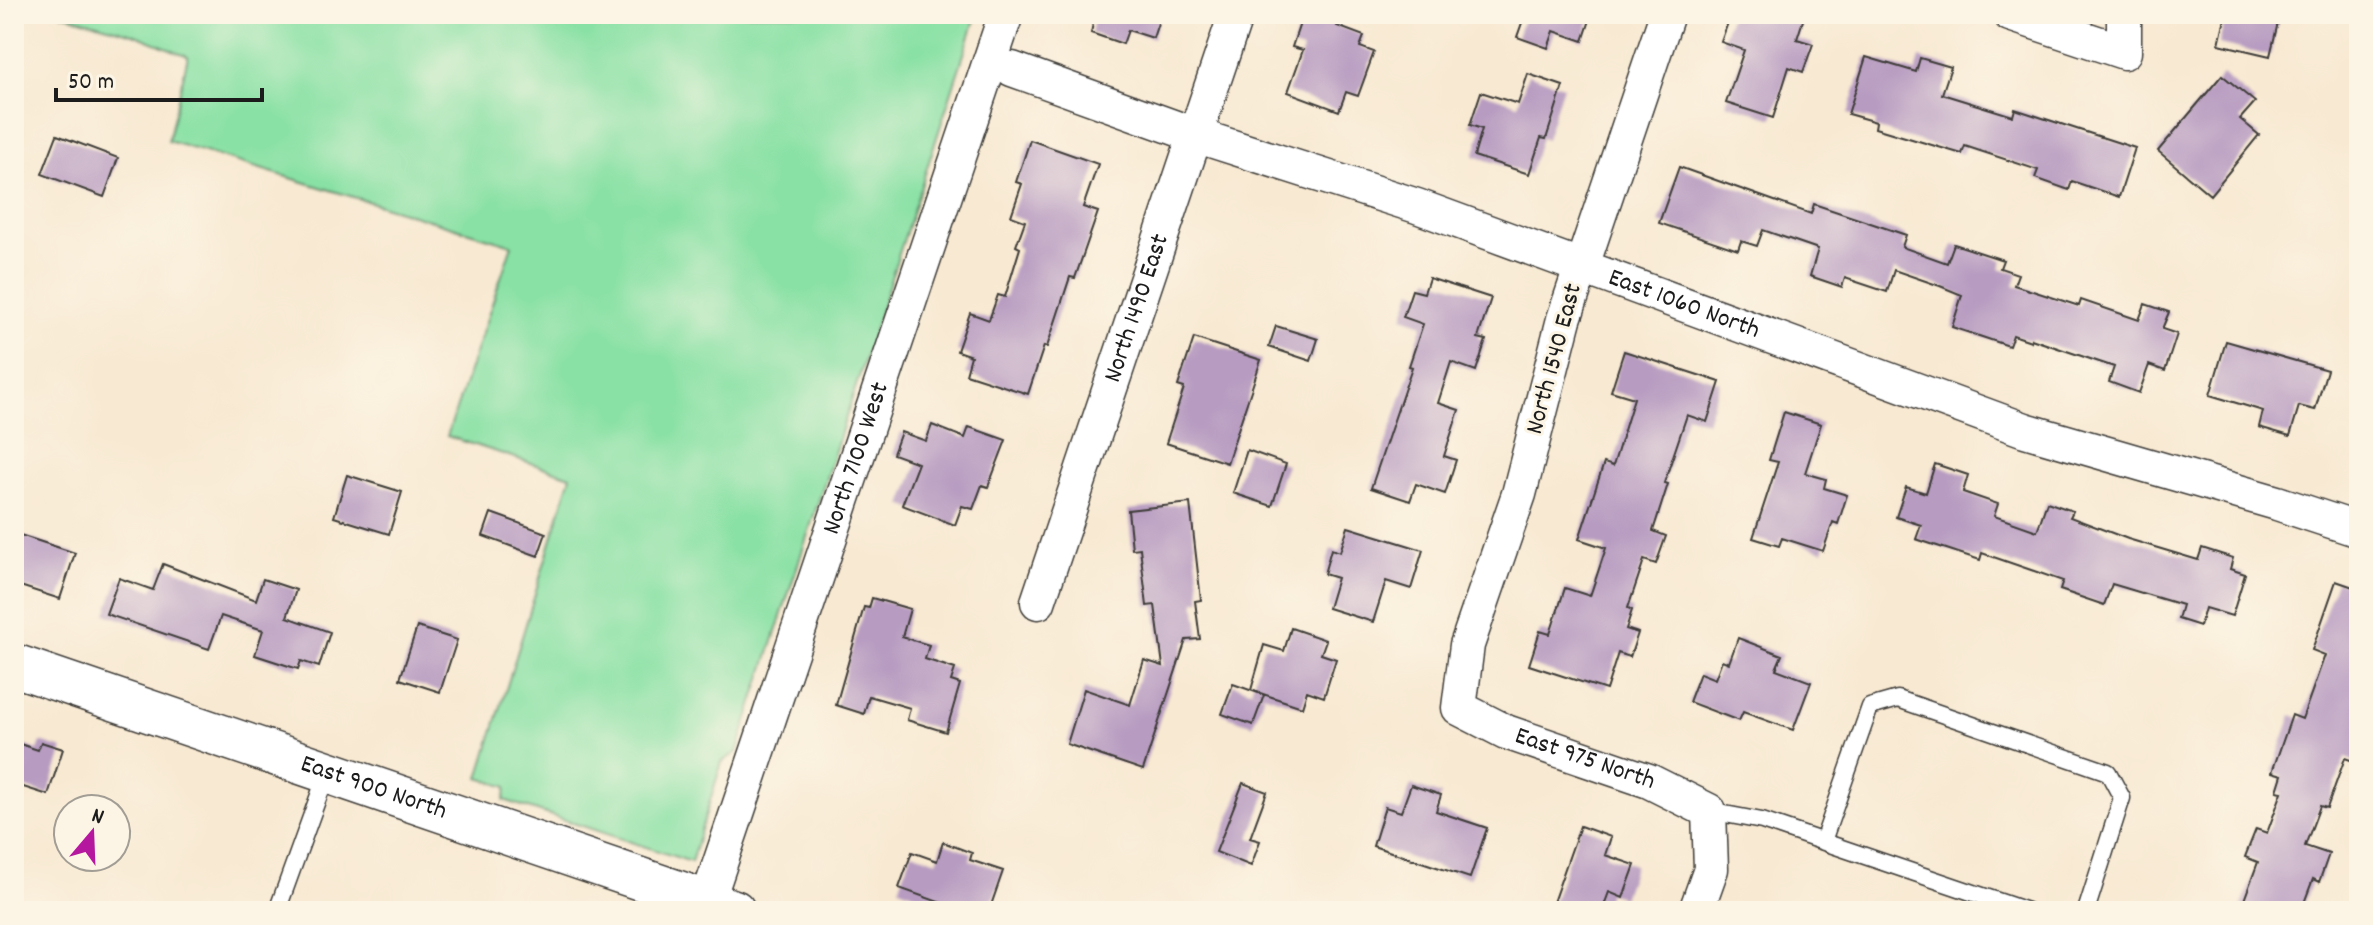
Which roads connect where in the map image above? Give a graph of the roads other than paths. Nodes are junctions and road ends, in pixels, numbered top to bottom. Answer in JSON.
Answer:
{"nodes":[{"id":1,"x":1006,"y":14,"type":"edge"},
{"id":2,"x":1236,"y":14,"type":"edge"},
{"id":3,"x":1667,"y":14,"type":"edge"},
{"id":4,"x":2010,"y":14,"type":"edge"},
{"id":5,"x":2124,"y":14,"type":"edge"},
{"id":6,"x":1012,"y":69,"type":"dead end"},
{"id":7,"x":1195,"y":135,"type":"junction"},
{"id":8,"x":1580,"y":267,"type":"junction"},
{"id":9,"x":2359,"y":530,"type":"edge"},
{"id":10,"x":1038,"y":602,"type":"dead end"},
{"id":11,"x":14,"y":665,"type":"edge"},
{"id":12,"x":1459,"y":708,"type":"joint"},
{"id":13,"x":328,"y":771,"type":"junction"},
{"id":14,"x":1709,"y":811,"type":"junction"},
{"id":15,"x":1823,"y":841,"type":"junction"},
{"id":16,"x":703,"y":905,"type":"edge"},
{"id":17,"x":277,"y":911,"type":"edge"},
{"id":18,"x":1696,"y":911,"type":"edge"},
{"id":19,"x":2027,"y":911,"type":"edge"},
{"id":20,"x":2086,"y":911,"type":"edge"}],
"edges":[{"from":1,"to":16,"type":"street","name":"North 7100 West"},
{"from":2,"to":7,"type":"street","name":"North 1490 East"},
{"from":3,"to":8,"type":"street","name":"North 1540 East"},
{"from":4,"to":5,"type":"street"},
{"from":6,"to":7,"type":"street","name":"East 1060 North"},
{"from":7,"to":8,"type":"street","name":"East 1060 North"},
{"from":7,"to":10,"type":"street","name":"North 1490 East"},
{"from":8,"to":9,"type":"street","name":"East 1060 North"},
{"from":8,"to":12,"type":"street","name":"North 1540 East"},
{"from":11,"to":13,"type":"street","name":"East 900 North"},
{"from":12,"to":14,"type":"street","name":"East 975 North"},
{"from":13,"to":16,"type":"street","name":"East 900 North"},
{"from":13,"to":17,"type":"lane"},
{"from":14,"to":15,"type":"lane"},
{"from":14,"to":18,"type":"street"},
{"from":15,"to":19,"type":"lane"},
{"from":15,"to":20,"type":"lane"}]}
